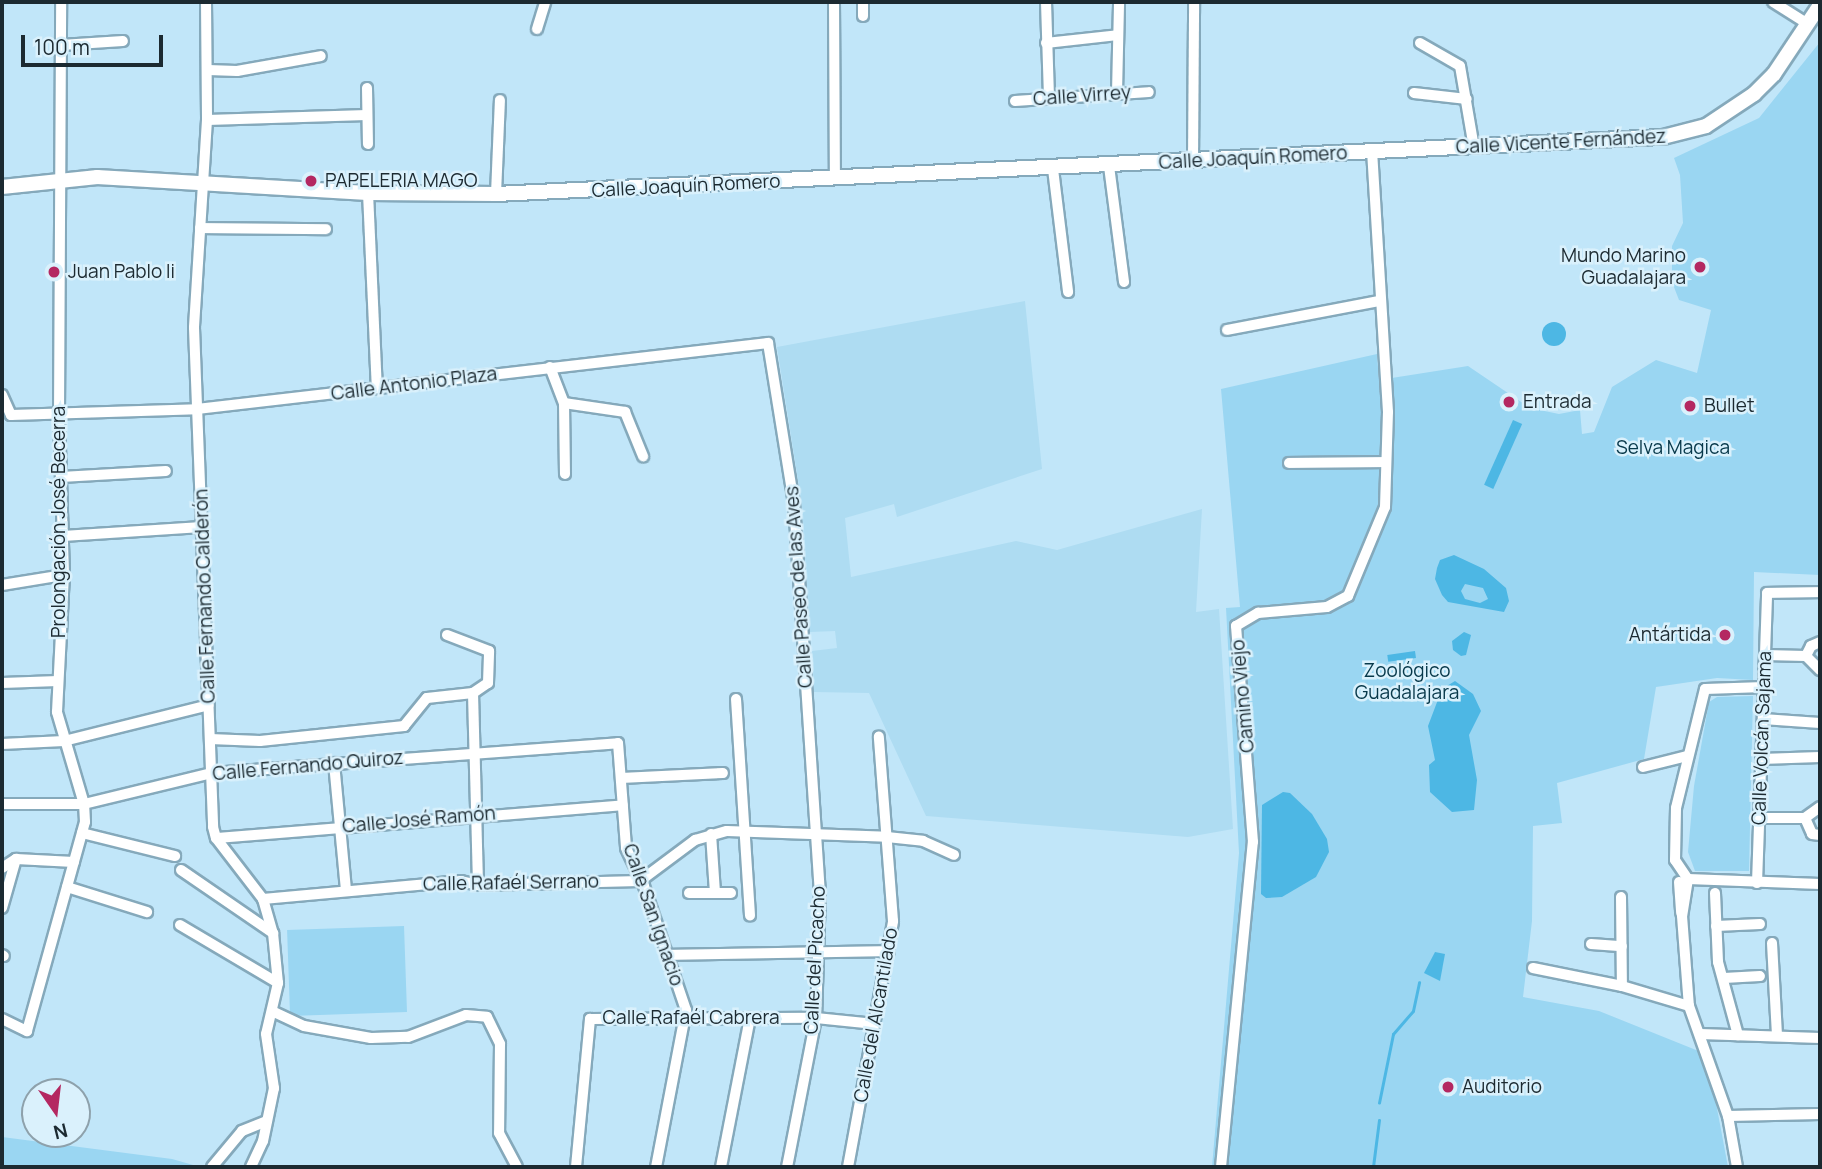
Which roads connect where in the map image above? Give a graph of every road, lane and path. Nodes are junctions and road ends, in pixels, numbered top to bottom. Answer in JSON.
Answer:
{"nodes":[{"id":1,"x":61,"y":2,"type":"edge"},
{"id":2,"x":206,"y":2,"type":"edge"},
{"id":3,"x":545,"y":2,"type":"edge"},
{"id":4,"x":834,"y":2,"type":"edge"},
{"id":5,"x":863,"y":2,"type":"edge"},
{"id":6,"x":1046,"y":2,"type":"edge"},
{"id":7,"x":1119,"y":2,"type":"edge"},
{"id":8,"x":1194,"y":2,"type":"edge"},
{"id":9,"x":1773,"y":2,"type":"edge"},
{"id":10,"x":1820,"y":5,"type":"edge"},
{"id":11,"x":863,"y":16,"type":"dead end"},
{"id":12,"x":1808,"y":24,"type":"junction"},
{"id":13,"x":537,"y":29,"type":"dead end"},
{"id":14,"x":1118,"y":35,"type":"junction"},
{"id":15,"x":123,"y":41,"type":"dead end"},
{"id":16,"x":1046,"y":43,"type":"junction"},
{"id":17,"x":1420,"y":43,"type":"dead end"},
{"id":18,"x":61,"y":45,"type":"junction"},
{"id":19,"x":321,"y":56,"type":"dead end"},
{"id":20,"x":208,"y":70,"type":"junction"},
{"id":21,"x":367,"y":88,"type":"dead end"},
{"id":22,"x":1149,"y":92,"type":"dead end"},
{"id":23,"x":1117,"y":93,"type":"junction"},
{"id":24,"x":1414,"y":93,"type":"dead end"},
{"id":25,"x":1049,"y":99,"type":"junction"},
{"id":26,"x":1466,"y":99,"type":"junction"},
{"id":27,"x":500,"y":100,"type":"dead end"},
{"id":28,"x":1015,"y":101,"type":"dead end"},
{"id":29,"x":367,"y":115,"type":"junction"},
{"id":30,"x":207,"y":120,"type":"junction"},
{"id":31,"x":368,"y":144,"type":"dead end"},
{"id":32,"x":1474,"y":148,"type":"junction"},
{"id":33,"x":1372,"y":152,"type":"junction"},
{"id":34,"x":1193,"y":161,"type":"junction"},
{"id":35,"x":1109,"y":166,"type":"junction"},
{"id":36,"x":1053,"y":169,"type":"junction"},
{"id":37,"x":835,"y":178,"type":"junction"},
{"id":38,"x":58,"y":180,"type":"junction"},
{"id":39,"x":203,"y":181,"type":"junction"},
{"id":40,"x":2,"y":187,"type":"edge"},
{"id":41,"x":368,"y":193,"type":"junction"},
{"id":42,"x":496,"y":194,"type":"junction"},
{"id":43,"x":200,"y":228,"type":"junction"},
{"id":44,"x":326,"y":229,"type":"dead end"},
{"id":45,"x":1124,"y":282,"type":"dead end"},
{"id":46,"x":1068,"y":292,"type":"dead end"},
{"id":47,"x":1379,"y":301,"type":"junction"},
{"id":48,"x":1227,"y":330,"type":"dead end"},
{"id":49,"x":768,"y":343,"type":"joint"},
{"id":50,"x":550,"y":367,"type":"junction"},
{"id":51,"x":377,"y":388,"type":"junction"},
{"id":52,"x":2,"y":395,"type":"edge"},
{"id":53,"x":564,"y":403,"type":"junction"},
{"id":54,"x":197,"y":409,"type":"junction"},
{"id":55,"x":59,"y":414,"type":"junction"},
{"id":56,"x":643,"y":456,"type":"dead end"},
{"id":57,"x":1386,"y":462,"type":"junction"},
{"id":58,"x":1289,"y":463,"type":"dead end"},
{"id":59,"x":166,"y":471,"type":"dead end"},
{"id":60,"x":565,"y":474,"type":"dead end"},
{"id":61,"x":61,"y":477,"type":"junction"},
{"id":62,"x":202,"y":527,"type":"junction"},
{"id":63,"x":63,"y":536,"type":"junction"},
{"id":64,"x":64,"y":575,"type":"junction"},
{"id":65,"x":2,"y":585,"type":"edge"},
{"id":66,"x":1820,"y":592,"type":"edge"},
{"id":67,"x":447,"y":635,"type":"dead end"},
{"id":68,"x":1820,"y":642,"type":"edge"},
{"id":69,"x":1765,"y":655,"type":"junction"},
{"id":70,"x":1806,"y":656,"type":"junction"},
{"id":71,"x":1820,"y":670,"type":"edge"},
{"id":72,"x":58,"y":681,"type":"junction"},
{"id":73,"x":2,"y":683,"type":"edge"},
{"id":74,"x":1764,"y":687,"type":"junction"},
{"id":75,"x":473,"y":693,"type":"junction"},
{"id":76,"x":736,"y":699,"type":"dead end"},
{"id":77,"x":209,"y":705,"type":"junction"},
{"id":78,"x":1763,"y":719,"type":"junction"},
{"id":79,"x":1820,"y":723,"type":"edge"},
{"id":80,"x":879,"y":737,"type":"dead end"},
{"id":81,"x":210,"y":739,"type":"junction"},
{"id":82,"x":64,"y":741,"type":"junction"},
{"id":83,"x":618,"y":743,"type":"joint"},
{"id":84,"x":2,"y":744,"type":"edge"},
{"id":85,"x":476,"y":752,"type":"junction"},
{"id":86,"x":1687,"y":756,"type":"junction"},
{"id":87,"x":1820,"y":757,"type":"edge"},
{"id":88,"x":1761,"y":759,"type":"junction"},
{"id":89,"x":334,"y":763,"type":"junction"},
{"id":90,"x":1643,"y":767,"type":"dead end"},
{"id":91,"x":212,"y":773,"type":"junction"},
{"id":92,"x":723,"y":773,"type":"dead end"},
{"id":93,"x":621,"y":778,"type":"junction"},
{"id":94,"x":2,"y":804,"type":"edge"},
{"id":95,"x":84,"y":804,"type":"junction"},
{"id":96,"x":623,"y":805,"type":"junction"},
{"id":97,"x":1820,"y":807,"type":"edge"},
{"id":98,"x":476,"y":814,"type":"junction"},
{"id":99,"x":1759,"y":818,"type":"junction"},
{"id":100,"x":1805,"y":818,"type":"junction"},
{"id":101,"x":341,"y":827,"type":"junction"},
{"id":102,"x":744,"y":830,"type":"junction"},
{"id":103,"x":82,"y":832,"type":"junction"},
{"id":104,"x":711,"y":834,"type":"junction"},
{"id":105,"x":816,"y":834,"type":"junction"},
{"id":106,"x":1820,"y":835,"type":"edge"},
{"id":107,"x":887,"y":837,"type":"junction"},
{"id":108,"x":216,"y":838,"type":"junction"},
{"id":109,"x":954,"y":855,"type":"dead end"},
{"id":110,"x":175,"y":856,"type":"dead end"},
{"id":111,"x":16,"y":859,"type":"junction"},
{"id":112,"x":74,"y":862,"type":"junction"},
{"id":113,"x":2,"y":867,"type":"edge"},
{"id":114,"x":181,"y":870,"type":"dead end"},
{"id":115,"x":1684,"y":879,"type":"junction"},
{"id":116,"x":640,"y":881,"type":"junction"},
{"id":117,"x":1757,"y":883,"type":"junction"},
{"id":118,"x":1820,"y":884,"type":"edge"},
{"id":119,"x":478,"y":886,"type":"junction"},
{"id":120,"x":67,"y":887,"type":"junction"},
{"id":121,"x":346,"y":890,"type":"junction"},
{"id":122,"x":689,"y":893,"type":"dead end"},
{"id":123,"x":715,"y":893,"type":"junction"},
{"id":124,"x":731,"y":893,"type":"dead end"},
{"id":125,"x":1715,"y":893,"type":"dead end"},
{"id":126,"x":1620,"y":897,"type":"dead end"},
{"id":127,"x":263,"y":899,"type":"junction"},
{"id":128,"x":2,"y":908,"type":"edge"},
{"id":129,"x":147,"y":912,"type":"dead end"},
{"id":130,"x":750,"y":916,"type":"dead end"},
{"id":131,"x":1760,"y":924,"type":"dead end"},
{"id":132,"x":180,"y":925,"type":"dead end"},
{"id":133,"x":1716,"y":926,"type":"junction"},
{"id":134,"x":272,"y":933,"type":"junction"},
{"id":135,"x":1772,"y":943,"type":"dead end"},
{"id":136,"x":1591,"y":944,"type":"dead end"},
{"id":137,"x":1622,"y":946,"type":"junction"},
{"id":138,"x":889,"y":951,"type":"junction"},
{"id":139,"x":819,"y":952,"type":"junction"},
{"id":140,"x":667,"y":955,"type":"junction"},
{"id":141,"x":1533,"y":968,"type":"dead end"},
{"id":142,"x":1760,"y":976,"type":"dead end"},
{"id":143,"x":1724,"y":978,"type":"junction"},
{"id":144,"x":278,"y":983,"type":"junction"},
{"id":145,"x":1622,"y":986,"type":"junction"},
{"id":146,"x":1689,"y":1006,"type":"junction"},
{"id":147,"x":274,"y":1013,"type":"junction"},
{"id":148,"x":685,"y":1016,"type":"junction"},
{"id":149,"x":750,"y":1018,"type":"junction"},
{"id":150,"x":816,"y":1018,"type":"junction"},
{"id":151,"x":2,"y":1019,"type":"edge"},
{"id":152,"x":875,"y":1024,"type":"junction"},
{"id":153,"x":1700,"y":1034,"type":"junction"},
{"id":154,"x":1738,"y":1035,"type":"junction"},
{"id":155,"x":1777,"y":1036,"type":"junction"},
{"id":156,"x":1820,"y":1038,"type":"edge"},
{"id":157,"x":1820,"y":1114,"type":"edge"},
{"id":158,"x":1728,"y":1116,"type":"junction"},
{"id":159,"x":267,"y":1121,"type":"junction"},
{"id":160,"x":212,"y":1167,"type":"edge"},
{"id":161,"x":251,"y":1167,"type":"edge"},
{"id":162,"x":517,"y":1167,"type":"edge"},
{"id":163,"x":576,"y":1167,"type":"edge"},
{"id":164,"x":656,"y":1167,"type":"edge"},
{"id":165,"x":721,"y":1167,"type":"edge"},
{"id":166,"x":787,"y":1167,"type":"edge"},
{"id":167,"x":848,"y":1167,"type":"edge"},
{"id":168,"x":1221,"y":1167,"type":"edge"},
{"id":169,"x":1737,"y":1167,"type":"edge"}],
"edges":[{"from":1,"to":18,"type":"street","name":"Prolongación José Becerra"},
{"from":2,"to":20,"type":"street","name":"Calle Fernando Calderón"},
{"from":3,"to":13,"type":"street"},
{"from":4,"to":37,"type":"street"},
{"from":5,"to":11,"type":"street"},
{"from":6,"to":16,"type":"street"},
{"from":7,"to":14,"type":"street"},
{"from":8,"to":34,"type":"street"},
{"from":9,"to":12,"type":"street"},
{"from":10,"to":12,"type":"street","name":"Calle Vicente Fernández"},
{"from":12,"to":32,"type":"street","name":"Calle Vicente Fernández"},
{"from":14,"to":16,"type":"street"},
{"from":14,"to":23,"type":"street"},
{"from":15,"to":18,"type":"street"},
{"from":16,"to":25,"type":"street"},
{"from":17,"to":26,"type":"street"},
{"from":18,"to":38,"type":"street","name":"Prolongación José Becerra"},
{"from":19,"to":20,"type":"street"},
{"from":20,"to":30,"type":"street","name":"Calle Fernando Calderón"},
{"from":21,"to":29,"type":"street"},
{"from":22,"to":23,"type":"street","name":"Calle Virrey"},
{"from":23,"to":25,"type":"street","name":"Calle Virrey"},
{"from":24,"to":26,"type":"street"},
{"from":25,"to":28,"type":"street","name":"Calle Virrey"},
{"from":26,"to":32,"type":"street"},
{"from":27,"to":42,"type":"street"},
{"from":29,"to":30,"type":"street"},
{"from":29,"to":31,"type":"street"},
{"from":30,"to":39,"type":"street","name":"Calle Fernando Calderón"},
{"from":32,"to":33,"type":"street","name":"Calle Vicente Fernández"},
{"from":33,"to":34,"type":"street","name":"Calle Joaquín Romero"},
{"from":33,"to":47,"type":"street","name":"Camino Viejo"},
{"from":34,"to":35,"type":"street","name":"Calle Joaquín Romero"},
{"from":35,"to":36,"type":"street","name":"Calle Joaquín Romero"},
{"from":35,"to":45,"type":"street"},
{"from":36,"to":37,"type":"street","name":"Calle Joaquín Romero"},
{"from":36,"to":46,"type":"street"},
{"from":37,"to":42,"type":"street","name":"Calle Joaquín Romero"},
{"from":38,"to":39,"type":"street","name":"Calle Joaquín Romero"},
{"from":38,"to":40,"type":"street","name":"Calle Joaquín Romero"},
{"from":38,"to":55,"type":"street","name":"Prolongación José Becerra"},
{"from":39,"to":41,"type":"street","name":"Calle Joaquín Romero"},
{"from":39,"to":43,"type":"street","name":"Calle Fernando Calderón"},
{"from":41,"to":42,"type":"street","name":"Calle Joaquín Romero"},
{"from":41,"to":51,"type":"street"},
{"from":43,"to":44,"type":"street"},
{"from":43,"to":54,"type":"street","name":"Calle Fernando Calderón"},
{"from":47,"to":48,"type":"street"},
{"from":47,"to":57,"type":"street","name":"Camino Viejo"},
{"from":49,"to":50,"type":"street","name":"Calle Antonio Plaza"},
{"from":49,"to":105,"type":"street","name":"Calle Paseo de las Aves"},
{"from":50,"to":51,"type":"street","name":"Calle Antonio Plaza"},
{"from":50,"to":53,"type":"street"},
{"from":51,"to":54,"type":"street","name":"Calle Antonio Plaza"},
{"from":52,"to":55,"type":"street","name":"Calle Antonio Plaza"},
{"from":53,"to":56,"type":"street"},
{"from":53,"to":60,"type":"street"},
{"from":54,"to":55,"type":"street","name":"Calle Antonio Plaza"},
{"from":54,"to":62,"type":"street","name":"Calle Fernando Calderón"},
{"from":55,"to":61,"type":"street","name":"Prolongación José Becerra"},
{"from":57,"to":58,"type":"street"},
{"from":57,"to":168,"type":"street","name":"Camino Viejo"},
{"from":59,"to":61,"type":"street"},
{"from":61,"to":63,"type":"street","name":"Prolongación José Becerra"},
{"from":62,"to":63,"type":"street"},
{"from":62,"to":77,"type":"street","name":"Calle Fernando Calderón"},
{"from":63,"to":64,"type":"street","name":"Prolongación José Becerra"},
{"from":64,"to":65,"type":"street"},
{"from":64,"to":72,"type":"street","name":"Prolongación José Becerra"},
{"from":66,"to":69,"type":"street","name":"Calle Volcán Sajama"},
{"from":67,"to":75,"type":"street"},
{"from":68,"to":70,"type":"street"},
{"from":69,"to":70,"type":"street"},
{"from":69,"to":74,"type":"street","name":"Calle Volcán Sajama"},
{"from":70,"to":71,"type":"street"},
{"from":72,"to":73,"type":"street"},
{"from":72,"to":82,"type":"street","name":"Prolongación José Becerra"},
{"from":74,"to":78,"type":"street","name":"Calle Volcán Sajama"},
{"from":74,"to":86,"type":"street"},
{"from":75,"to":81,"type":"street"},
{"from":75,"to":85,"type":"street"},
{"from":76,"to":102,"type":"street"},
{"from":77,"to":81,"type":"street","name":"Calle Fernando Calderón"},
{"from":77,"to":82,"type":"street"},
{"from":78,"to":79,"type":"street"},
{"from":78,"to":88,"type":"street","name":"Calle Volcán Sajama"},
{"from":80,"to":107,"type":"street","name":"Calle del Alcantilado"},
{"from":81,"to":91,"type":"street","name":"Calle Fernando Calderón"},
{"from":82,"to":84,"type":"street"},
{"from":82,"to":95,"type":"street","name":"Prolongación José Becerra"},
{"from":83,"to":85,"type":"street","name":"Calle Fernando Quiroz"},
{"from":83,"to":93,"type":"street","name":"Calle San Ignacio"},
{"from":85,"to":89,"type":"street","name":"Calle Fernando Quiroz"},
{"from":85,"to":98,"type":"street"},
{"from":86,"to":90,"type":"street"},
{"from":86,"to":115,"type":"street"},
{"from":87,"to":88,"type":"street"},
{"from":88,"to":99,"type":"street","name":"Calle Volcán Sajama"},
{"from":89,"to":91,"type":"street","name":"Calle Fernando Quiroz"},
{"from":89,"to":101,"type":"street"},
{"from":91,"to":95,"type":"street","name":"Calle Fernando Quiroz"},
{"from":91,"to":108,"type":"street","name":"Calle Fernando Calderón"},
{"from":92,"to":93,"type":"street"},
{"from":93,"to":96,"type":"street","name":"Calle San Ignacio"},
{"from":94,"to":95,"type":"street","name":"Calle Fernando Quiroz"},
{"from":95,"to":103,"type":"street","name":"Prolongación José Becerra"},
{"from":96,"to":98,"type":"street","name":"Calle José Ramón"},
{"from":96,"to":116,"type":"street","name":"Calle San Ignacio"},
{"from":97,"to":100,"type":"street"},
{"from":98,"to":101,"type":"street","name":"Calle José Ramón"},
{"from":98,"to":119,"type":"street"},
{"from":99,"to":100,"type":"street"},
{"from":99,"to":117,"type":"street","name":"Calle Volcán Sajama"},
{"from":100,"to":106,"type":"street"},
{"from":101,"to":108,"type":"street","name":"Calle José Ramón"},
{"from":101,"to":121,"type":"street"},
{"from":102,"to":104,"type":"street"},
{"from":102,"to":105,"type":"street"},
{"from":102,"to":130,"type":"street"},
{"from":103,"to":110,"type":"street"},
{"from":103,"to":112,"type":"street","name":"Prolongación José Becerra"},
{"from":104,"to":116,"type":"street"},
{"from":104,"to":123,"type":"street"},
{"from":105,"to":107,"type":"street"},
{"from":105,"to":139,"type":"street","name":"Calle del Picacho"},
{"from":107,"to":109,"type":"street"},
{"from":107,"to":138,"type":"street","name":"Calle del Alcantilado"},
{"from":108,"to":127,"type":"street"},
{"from":111,"to":112,"type":"street"},
{"from":111,"to":113,"type":"street"},
{"from":111,"to":128,"type":"street"},
{"from":112,"to":120,"type":"street","name":"Prolongación José Becerra"},
{"from":114,"to":134,"type":"street"},
{"from":115,"to":117,"type":"street"},
{"from":115,"to":146,"type":"street"},
{"from":116,"to":119,"type":"street","name":"Calle Rafaél Serrano"},
{"from":116,"to":140,"type":"street","name":"Calle San Ignacio"},
{"from":117,"to":118,"type":"street"},
{"from":119,"to":121,"type":"street","name":"Calle Rafaél Serrano"},
{"from":120,"to":129,"type":"street"},
{"from":120,"to":151,"type":"street","name":"Prolongación José Becerra"},
{"from":121,"to":127,"type":"street","name":"Calle Rafaél Serrano"},
{"from":122,"to":123,"type":"street"},
{"from":123,"to":124,"type":"street"},
{"from":125,"to":133,"type":"street"},
{"from":126,"to":137,"type":"street"},
{"from":127,"to":134,"type":"street"},
{"from":131,"to":133,"type":"street"},
{"from":132,"to":144,"type":"street"},
{"from":133,"to":143,"type":"street"},
{"from":134,"to":144,"type":"street"},
{"from":135,"to":155,"type":"street"},
{"from":136,"to":137,"type":"street"},
{"from":137,"to":145,"type":"street"},
{"from":138,"to":139,"type":"street"},
{"from":138,"to":152,"type":"street","name":"Calle del Alcantilado"},
{"from":139,"to":140,"type":"street"},
{"from":139,"to":150,"type":"street","name":"Calle del Picacho"},
{"from":140,"to":148,"type":"street","name":"Calle San Ignacio"},
{"from":141,"to":145,"type":"street"},
{"from":142,"to":143,"type":"street"},
{"from":143,"to":154,"type":"street"},
{"from":144,"to":147,"type":"street"},
{"from":145,"to":146,"type":"street"},
{"from":146,"to":153,"type":"street"},
{"from":147,"to":159,"type":"street"},
{"from":147,"to":162,"type":"street"},
{"from":148,"to":149,"type":"street","name":"Calle Rafaél Cabrera"},
{"from":148,"to":163,"type":"street","name":"Calle Rafaél Cabrera"},
{"from":148,"to":164,"type":"street","name":"Calle San Ignacio"},
{"from":149,"to":150,"type":"street","name":"Calle Rafaél Cabrera"},
{"from":149,"to":165,"type":"street"},
{"from":150,"to":152,"type":"street","name":"Calle Rafaél Cabrera"},
{"from":150,"to":166,"type":"street","name":"Calle del Picacho"},
{"from":152,"to":167,"type":"street","name":"Calle del Alcantilado"},
{"from":153,"to":154,"type":"street"},
{"from":153,"to":158,"type":"street"},
{"from":154,"to":155,"type":"street"},
{"from":155,"to":156,"type":"street"},
{"from":157,"to":158,"type":"street"},
{"from":158,"to":169,"type":"street"},
{"from":159,"to":160,"type":"street"},
{"from":159,"to":161,"type":"street"}]}
